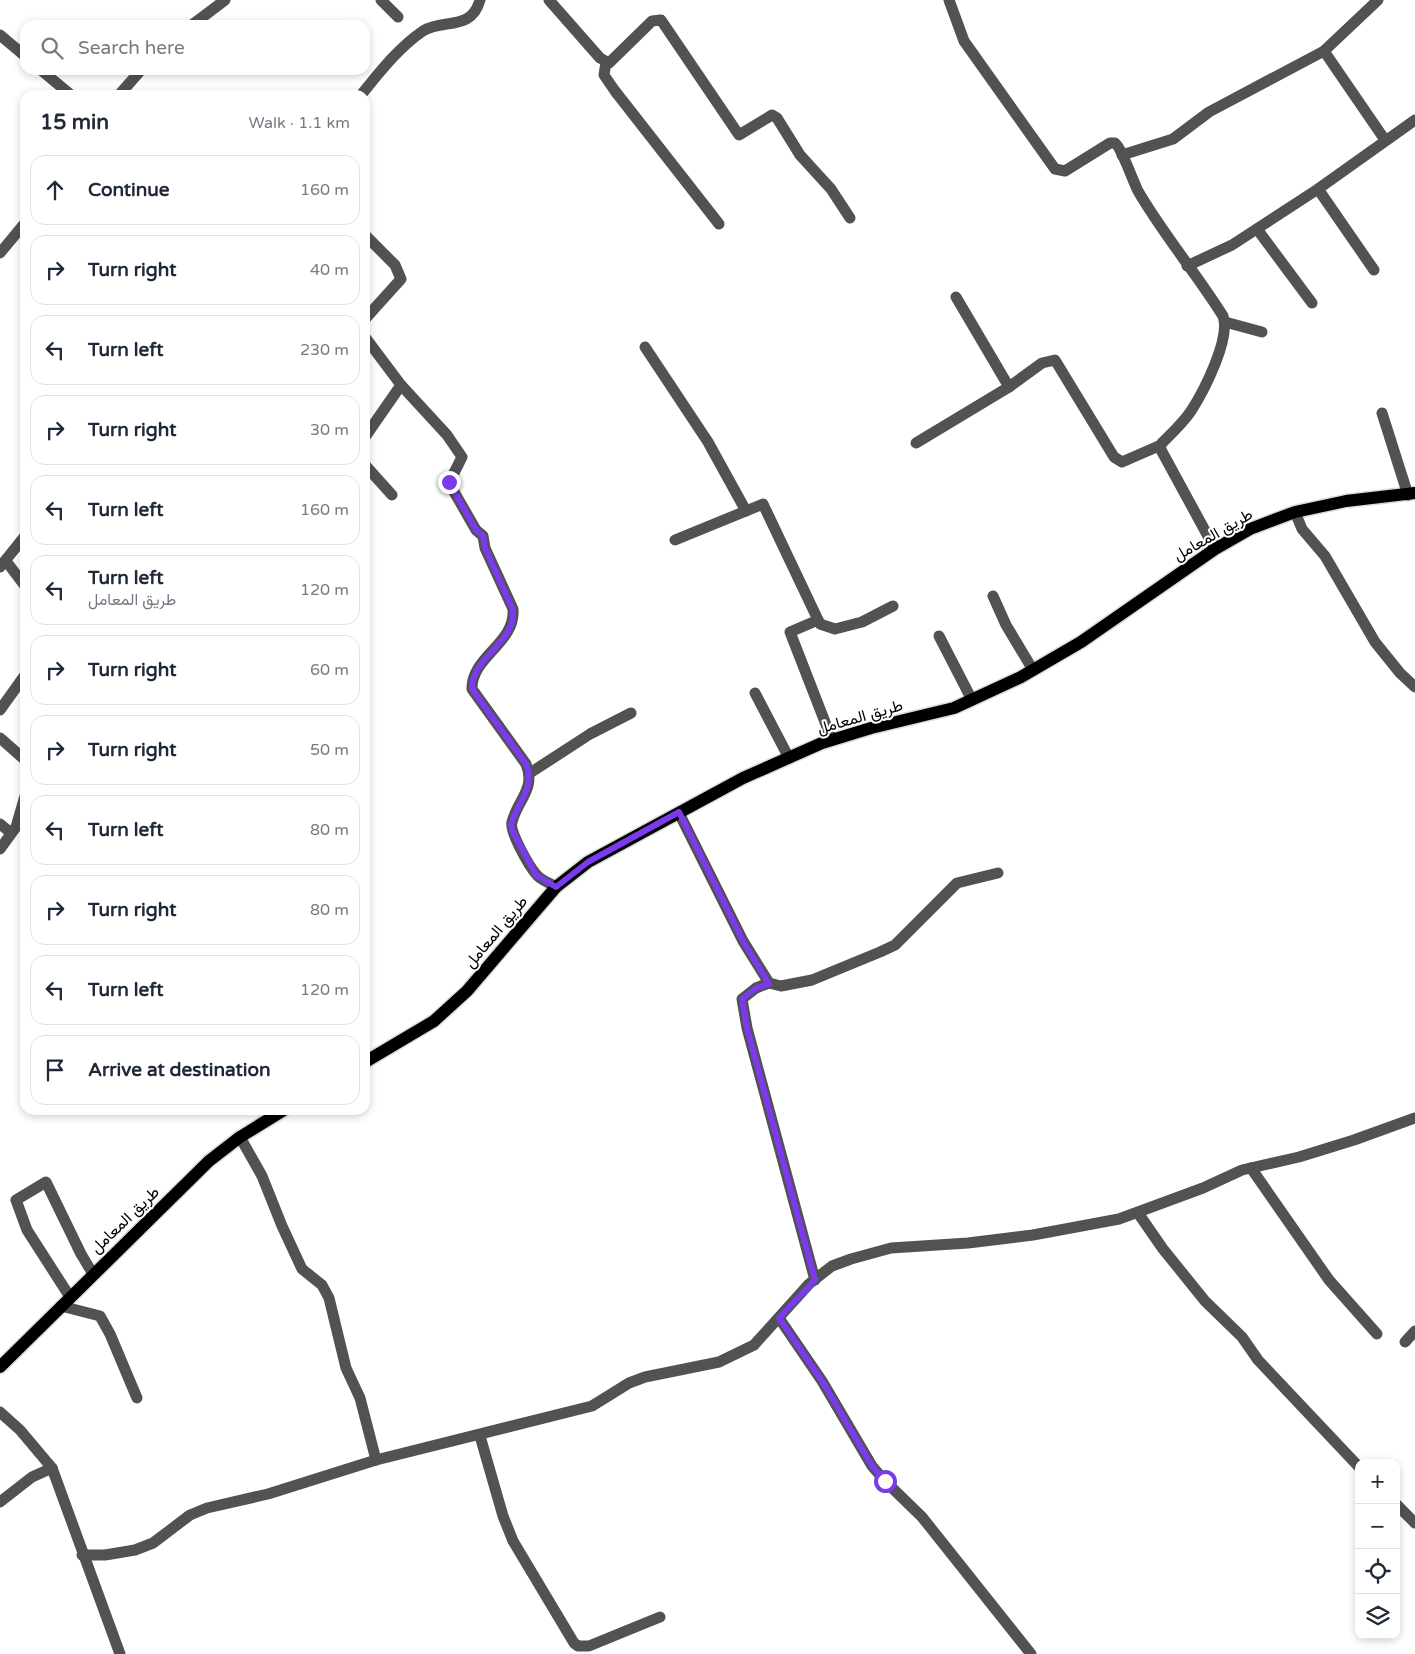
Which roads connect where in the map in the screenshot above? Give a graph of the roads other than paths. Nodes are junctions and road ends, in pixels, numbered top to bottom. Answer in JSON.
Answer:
{"nodes":[{"id":1,"x":225,"y":0,"type":"edge"},
{"id":2,"x":381,"y":0,"type":"edge"},
{"id":3,"x":480,"y":0,"type":"edge"},
{"id":4,"x":549,"y":0,"type":"edge"},
{"id":5,"x":949,"y":0,"type":"edge"},
{"id":6,"x":1378,"y":0,"type":"edge"},
{"id":7,"x":398,"y":17,"type":"dead end"},
{"id":8,"x":199,"y":20,"type":"edge"},
{"id":9,"x":0,"y":35,"type":"edge"},
{"id":10,"x":1324,"y":51,"type":"junction"},
{"id":11,"x":20,"y":52,"type":"edge"},
{"id":12,"x":606,"y":62,"type":"junction"},
{"id":13,"x":47,"y":75,"type":"edge"},
{"id":14,"x":137,"y":75,"type":"edge"},
{"id":15,"x":65,"y":90,"type":"edge"},
{"id":16,"x":123,"y":90,"type":"edge"},
{"id":17,"x":366,"y":90,"type":"edge"},
{"id":18,"x":1415,"y":120,"type":"edge"},
{"id":19,"x":1385,"y":140,"type":"junction"},
{"id":20,"x":1122,"y":155,"type":"junction"},
{"id":21,"x":1318,"y":188,"type":"junction"},
{"id":22,"x":850,"y":218,"type":"dead end"},
{"id":23,"x":719,"y":224,"type":"dead end"},
{"id":24,"x":1257,"y":228,"type":"junction"},
{"id":25,"x":20,"y":229,"type":"edge"},
{"id":26,"x":370,"y":240,"type":"edge"},
{"id":27,"x":0,"y":253,"type":"edge"},
{"id":28,"x":1187,"y":266,"type":"junction"},
{"id":29,"x":1374,"y":270,"type":"dead end"},
{"id":30,"x":956,"y":297,"type":"dead end"},
{"id":31,"x":1312,"y":303,"type":"dead end"},
{"id":32,"x":370,"y":313,"type":"edge"},
{"id":33,"x":1224,"y":322,"type":"junction"},
{"id":34,"x":1262,"y":332,"type":"dead end"},
{"id":35,"x":370,"y":343,"type":"edge"},
{"id":36,"x":645,"y":347,"type":"dead end"},
{"id":37,"x":402,"y":385,"type":"junction"},
{"id":38,"x":1008,"y":387,"type":"junction"},
{"id":39,"x":1382,"y":413,"type":"dead end"},
{"id":40,"x":370,"y":430,"type":"edge"},
{"id":41,"x":916,"y":442,"type":"dead end"},
{"id":42,"x":1161,"y":446,"type":"junction"},
{"id":43,"x":370,"y":471,"type":"edge"},
{"id":44,"x":1412,"y":494,"type":"edge"},
{"id":45,"x":392,"y":496,"type":"dead end"},
{"id":46,"x":746,"y":511,"type":"junction"},
{"id":47,"x":1295,"y":512,"type":"junction"},
{"id":48,"x":675,"y":540,"type":"dead end"},
{"id":49,"x":20,"y":542,"type":"edge"},
{"id":50,"x":1216,"y":549,"type":"junction"},
{"id":51,"x":2,"y":564,"type":"edge"},
{"id":52,"x":20,"y":581,"type":"edge"},
{"id":53,"x":993,"y":596,"type":"dead end"},
{"id":54,"x":893,"y":606,"type":"dead end"},
{"id":55,"x":818,"y":620,"type":"junction"},
{"id":56,"x":939,"y":636,"type":"dead end"},
{"id":57,"x":1033,"y":670,"type":"junction"},
{"id":58,"x":20,"y":682,"type":"edge"},
{"id":59,"x":1415,"y":687,"type":"edge"},
{"id":60,"x":755,"y":693,"type":"dead end"},
{"id":61,"x":972,"y":700,"type":"junction"},
{"id":62,"x":0,"y":710,"type":"edge"},
{"id":63,"x":631,"y":713,"type":"dead end"},
{"id":64,"x":0,"y":738,"type":"edge"},
{"id":65,"x":832,"y":740,"type":"junction"},
{"id":66,"x":20,"y":756,"type":"edge"},
{"id":67,"x":790,"y":758,"type":"junction"},
{"id":68,"x":530,"y":773,"type":"junction"},
{"id":69,"x":679,"y":812,"type":"junction"},
{"id":70,"x":20,"y":813,"type":"edge"},
{"id":71,"x":0,"y":824,"type":"edge"},
{"id":72,"x":11,"y":833,"type":"junction"},
{"id":73,"x":0,"y":849,"type":"edge"},
{"id":74,"x":998,"y":873,"type":"dead end"},
{"id":75,"x":556,"y":887,"type":"junction"},
{"id":76,"x":769,"y":984,"type":"junction"},
{"id":77,"x":370,"y":1059,"type":"edge"},
{"id":78,"x":276,"y":1115,"type":"edge"},
{"id":79,"x":1415,"y":1118,"type":"edge"},
{"id":80,"x":240,"y":1137,"type":"junction"},
{"id":81,"x":1251,"y":1168,"type":"junction"},
{"id":82,"x":1138,"y":1213,"type":"junction"},
{"id":83,"x":93,"y":1274,"type":"junction"},
{"id":84,"x":815,"y":1280,"type":"junction"},
{"id":85,"x":65,"y":1301,"type":"junction"},
{"id":86,"x":779,"y":1318,"type":"junction"},
{"id":87,"x":1415,"y":1331,"type":"edge"},
{"id":88,"x":1376,"y":1334,"type":"dead end"},
{"id":89,"x":1405,"y":1342,"type":"dead end"},
{"id":90,"x":0,"y":1367,"type":"edge"},
{"id":91,"x":137,"y":1398,"type":"dead end"},
{"id":92,"x":0,"y":1412,"type":"edge"},
{"id":93,"x":480,"y":1436,"type":"junction"},
{"id":94,"x":376,"y":1460,"type":"junction"},
{"id":95,"x":1355,"y":1463,"type":"edge"},
{"id":96,"x":52,"y":1468,"type":"junction"},
{"id":97,"x":0,"y":1502,"type":"edge"},
{"id":98,"x":1400,"y":1508,"type":"edge"},
{"id":99,"x":1415,"y":1522,"type":"edge"},
{"id":100,"x":82,"y":1555,"type":"junction"},
{"id":101,"x":660,"y":1617,"type":"dead end"},
{"id":102,"x":120,"y":1654,"type":"edge"},
{"id":103,"x":1031,"y":1654,"type":"edge"}],
"edges":[{"from":1,"to":8,"type":"street"},
{"from":2,"to":7,"type":"street"},
{"from":3,"to":17,"type":"street"},
{"from":4,"to":12,"type":"street"},
{"from":5,"to":20,"type":"street"},
{"from":6,"to":10,"type":"street"},
{"from":9,"to":11,"type":"street"},
{"from":10,"to":19,"type":"street"},
{"from":10,"to":20,"type":"street"},
{"from":12,"to":22,"type":"street"},
{"from":12,"to":23,"type":"street"},
{"from":13,"to":15,"type":"street"},
{"from":14,"to":16,"type":"street"},
{"from":18,"to":19,"type":"street"},
{"from":19,"to":21,"type":"street"},
{"from":20,"to":28,"type":"street"},
{"from":21,"to":24,"type":"street"},
{"from":21,"to":29,"type":"street"},
{"from":24,"to":28,"type":"street"},
{"from":24,"to":31,"type":"street"},
{"from":25,"to":27,"type":"street"},
{"from":26,"to":32,"type":"street"},
{"from":28,"to":33,"type":"street"},
{"from":30,"to":38,"type":"street"},
{"from":33,"to":34,"type":"street"},
{"from":33,"to":42,"type":"street"},
{"from":35,"to":37,"type":"street"},
{"from":36,"to":46,"type":"street"},
{"from":37,"to":40,"type":"street"},
{"from":37,"to":68,"type":"street"},
{"from":38,"to":41,"type":"street"},
{"from":38,"to":42,"type":"street"},
{"from":39,"to":44,"type":"street"},
{"from":42,"to":50,"type":"street"},
{"from":43,"to":45,"type":"street"},
{"from":44,"to":47,"type":"main road","name":"طريق المعامل"},
{"from":46,"to":48,"type":"street"},
{"from":46,"to":55,"type":"street"},
{"from":47,"to":50,"type":"main road","name":"طريق المعامل"},
{"from":47,"to":59,"type":"street"},
{"from":49,"to":51,"type":"street"},
{"from":50,"to":57,"type":"main road","name":"طريق المعامل"},
{"from":51,"to":52,"type":"street"},
{"from":53,"to":57,"type":"street"},
{"from":54,"to":55,"type":"street"},
{"from":55,"to":65,"type":"street"},
{"from":56,"to":61,"type":"street"},
{"from":57,"to":61,"type":"main road","name":"طريق المعامل"},
{"from":58,"to":62,"type":"street"},
{"from":60,"to":67,"type":"street"},
{"from":61,"to":65,"type":"main road","name":"طريق المعامل"},
{"from":63,"to":68,"type":"street"},
{"from":64,"to":66,"type":"street"},
{"from":65,"to":67,"type":"main road","name":"طريق المعامل"},
{"from":67,"to":69,"type":"main road","name":"طريق المعامل"},
{"from":68,"to":75,"type":"street"},
{"from":69,"to":75,"type":"main road","name":"طريق المعامل"},
{"from":69,"to":76,"type":"street"},
{"from":70,"to":72,"type":"street"},
{"from":71,"to":72,"type":"street"},
{"from":72,"to":73,"type":"street"},
{"from":74,"to":76,"type":"street"},
{"from":75,"to":77,"type":"main road","name":"طريق المعامل"},
{"from":76,"to":84,"type":"street"},
{"from":78,"to":80,"type":"main road","name":"طريق المعامل"},
{"from":79,"to":81,"type":"street"},
{"from":80,"to":83,"type":"main road","name":"طريق المعامل"},
{"from":80,"to":94,"type":"street"},
{"from":81,"to":82,"type":"street"},
{"from":81,"to":88,"type":"street"},
{"from":82,"to":84,"type":"street"},
{"from":82,"to":95,"type":"street"},
{"from":83,"to":85,"type":"main road","name":"طريق المعامل"},
{"from":83,"to":85,"type":"street"},
{"from":84,"to":86,"type":"street"},
{"from":85,"to":90,"type":"main road","name":"طريق المعامل"},
{"from":85,"to":91,"type":"street"},
{"from":86,"to":93,"type":"street"},
{"from":86,"to":103,"type":"street"},
{"from":87,"to":89,"type":"street"},
{"from":92,"to":96,"type":"street"},
{"from":93,"to":94,"type":"street"},
{"from":93,"to":101,"type":"street"},
{"from":94,"to":100,"type":"street"},
{"from":96,"to":97,"type":"street"},
{"from":96,"to":100,"type":"street"},
{"from":98,"to":99,"type":"street"},
{"from":100,"to":102,"type":"street"}]}
